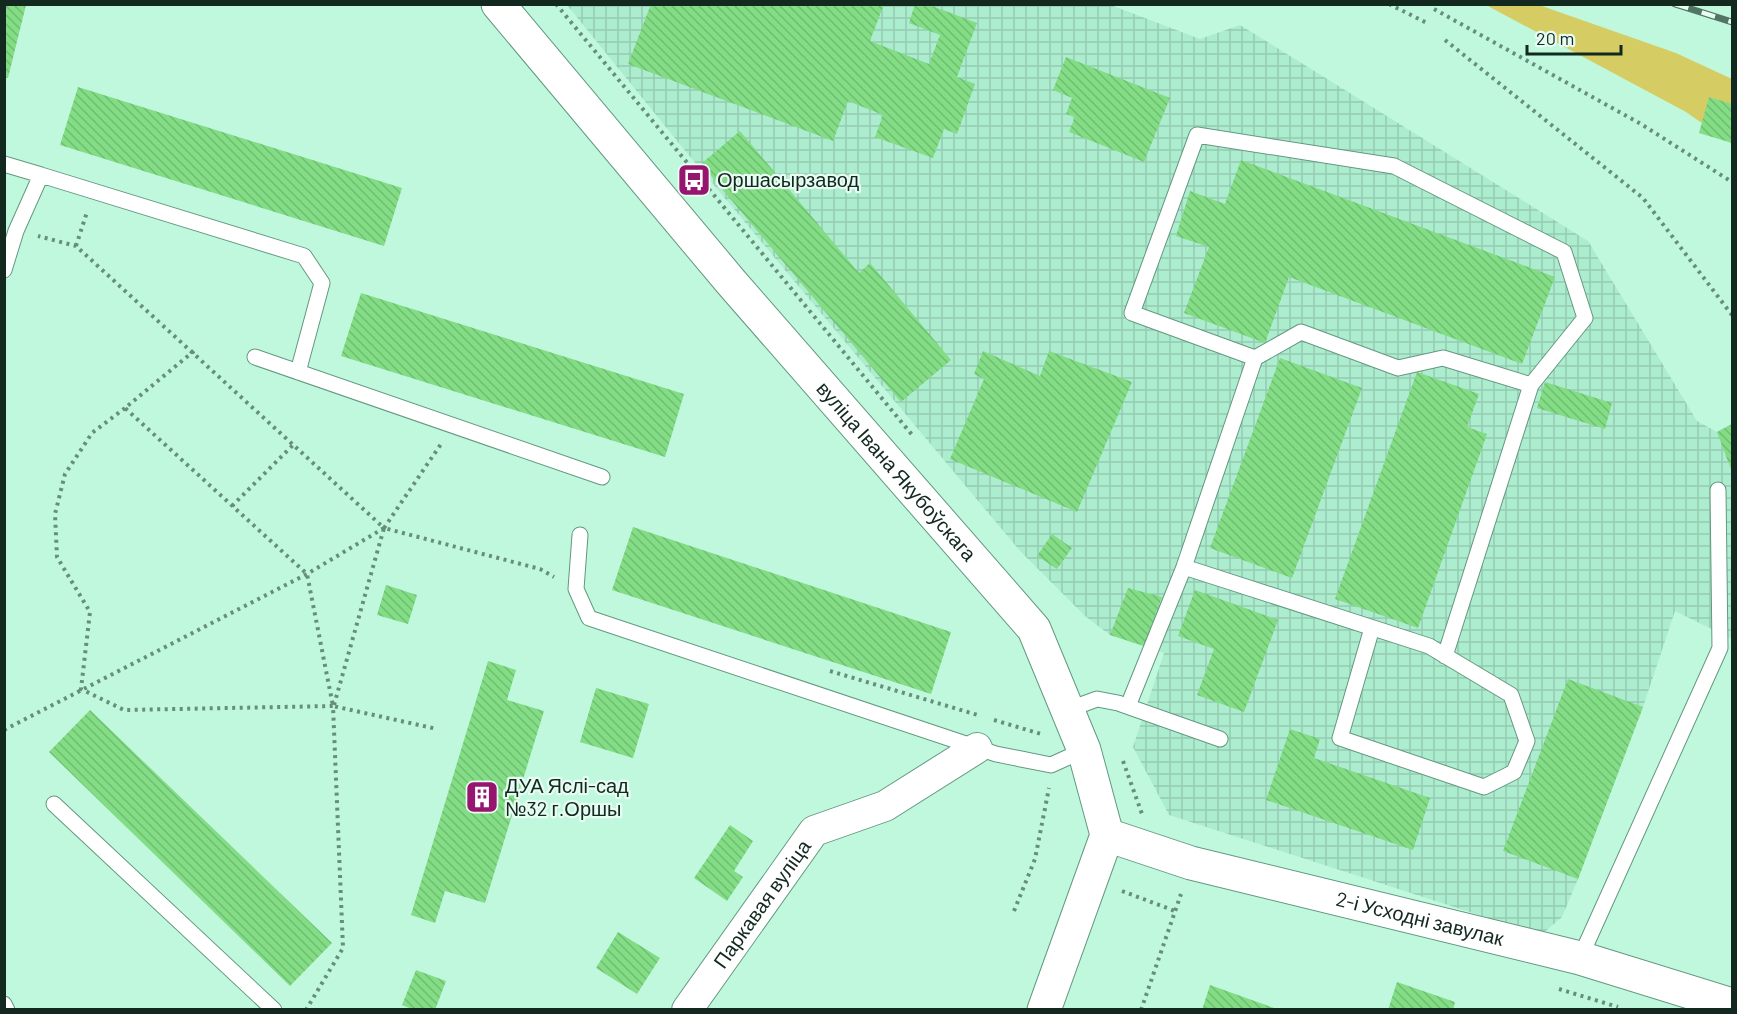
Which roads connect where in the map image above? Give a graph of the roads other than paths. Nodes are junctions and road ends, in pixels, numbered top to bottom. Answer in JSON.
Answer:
{"nodes":[{"id":1,"x":498,"y":4,"type":"edge"},
{"id":2,"x":4,"y":164,"type":"edge"},
{"id":3,"x":41,"y":175,"type":"junction"},
{"id":4,"x":4,"y":270,"type":"edge"},
{"id":5,"x":255,"y":357,"type":"dead end"},
{"id":6,"x":1256,"y":358,"type":"junction"},
{"id":7,"x":298,"y":372,"type":"junction"},
{"id":8,"x":1531,"y":385,"type":"junction"},
{"id":9,"x":602,"y":477,"type":"dead end"},
{"id":10,"x":1718,"y":490,"type":"dead end"},
{"id":11,"x":580,"y":535,"type":"dead end"},
{"id":12,"x":1184,"y":567,"type":"junction"},
{"id":13,"x":1372,"y":628,"type":"junction"},
{"id":14,"x":1726,"y":650,"type":"edge"},
{"id":15,"x":1445,"y":656,"type":"junction"},
{"id":16,"x":1128,"y":706,"type":"junction"},
{"id":17,"x":1067,"y":710,"type":"junction"},
{"id":18,"x":1220,"y":739,"type":"dead end"},
{"id":19,"x":977,"y":748,"type":"junction"},
{"id":20,"x":1084,"y":750,"type":"junction"},
{"id":21,"x":54,"y":804,"type":"dead end"},
{"id":22,"x":1107,"y":836,"type":"junction"},
{"id":23,"x":1580,"y":958,"type":"junction"},
{"id":24,"x":4,"y":1004,"type":"edge"},
{"id":25,"x":1732,"y":1005,"type":"edge"},
{"id":26,"x":7,"y":1010,"type":"edge"},
{"id":27,"x":274,"y":1010,"type":"edge"},
{"id":28,"x":687,"y":1010,"type":"edge"},
{"id":29,"x":1044,"y":1010,"type":"edge"}],
"edges":[{"from":1,"to":17,"type":"street","name":"вуліца Івана Якубоўскага"},
{"from":2,"to":3,"type":"lane"},
{"from":3,"to":4,"type":"lane"},
{"from":3,"to":7,"type":"lane"},
{"from":5,"to":7,"type":"lane"},
{"from":6,"to":8,"type":"lane"},
{"from":6,"to":8,"type":"lane"},
{"from":6,"to":12,"type":"lane"},
{"from":7,"to":9,"type":"lane"},
{"from":8,"to":15,"type":"lane"},
{"from":10,"to":14,"type":"lane"},
{"from":11,"to":19,"type":"lane"},
{"from":12,"to":13,"type":"lane"},
{"from":12,"to":16,"type":"lane"},
{"from":13,"to":15,"type":"lane"},
{"from":13,"to":15,"type":"lane"},
{"from":14,"to":23,"type":"lane"},
{"from":16,"to":17,"type":"lane"},
{"from":16,"to":18,"type":"lane"},
{"from":17,"to":20,"type":"street","name":"вуліца Івана Якубоўскага"},
{"from":19,"to":20,"type":"lane"},
{"from":19,"to":28,"type":"street","name":"Паркавая вуліца"},
{"from":20,"to":22,"type":"street","name":"вуліца Івана Якубоўскага"},
{"from":21,"to":27,"type":"lane"},
{"from":22,"to":23,"type":"street","name":"2-і Усходні завулак"},
{"from":22,"to":29,"type":"street"},
{"from":23,"to":25,"type":"street","name":"2-і Усходні завулак"},
{"from":24,"to":26,"type":"lane"}]}
